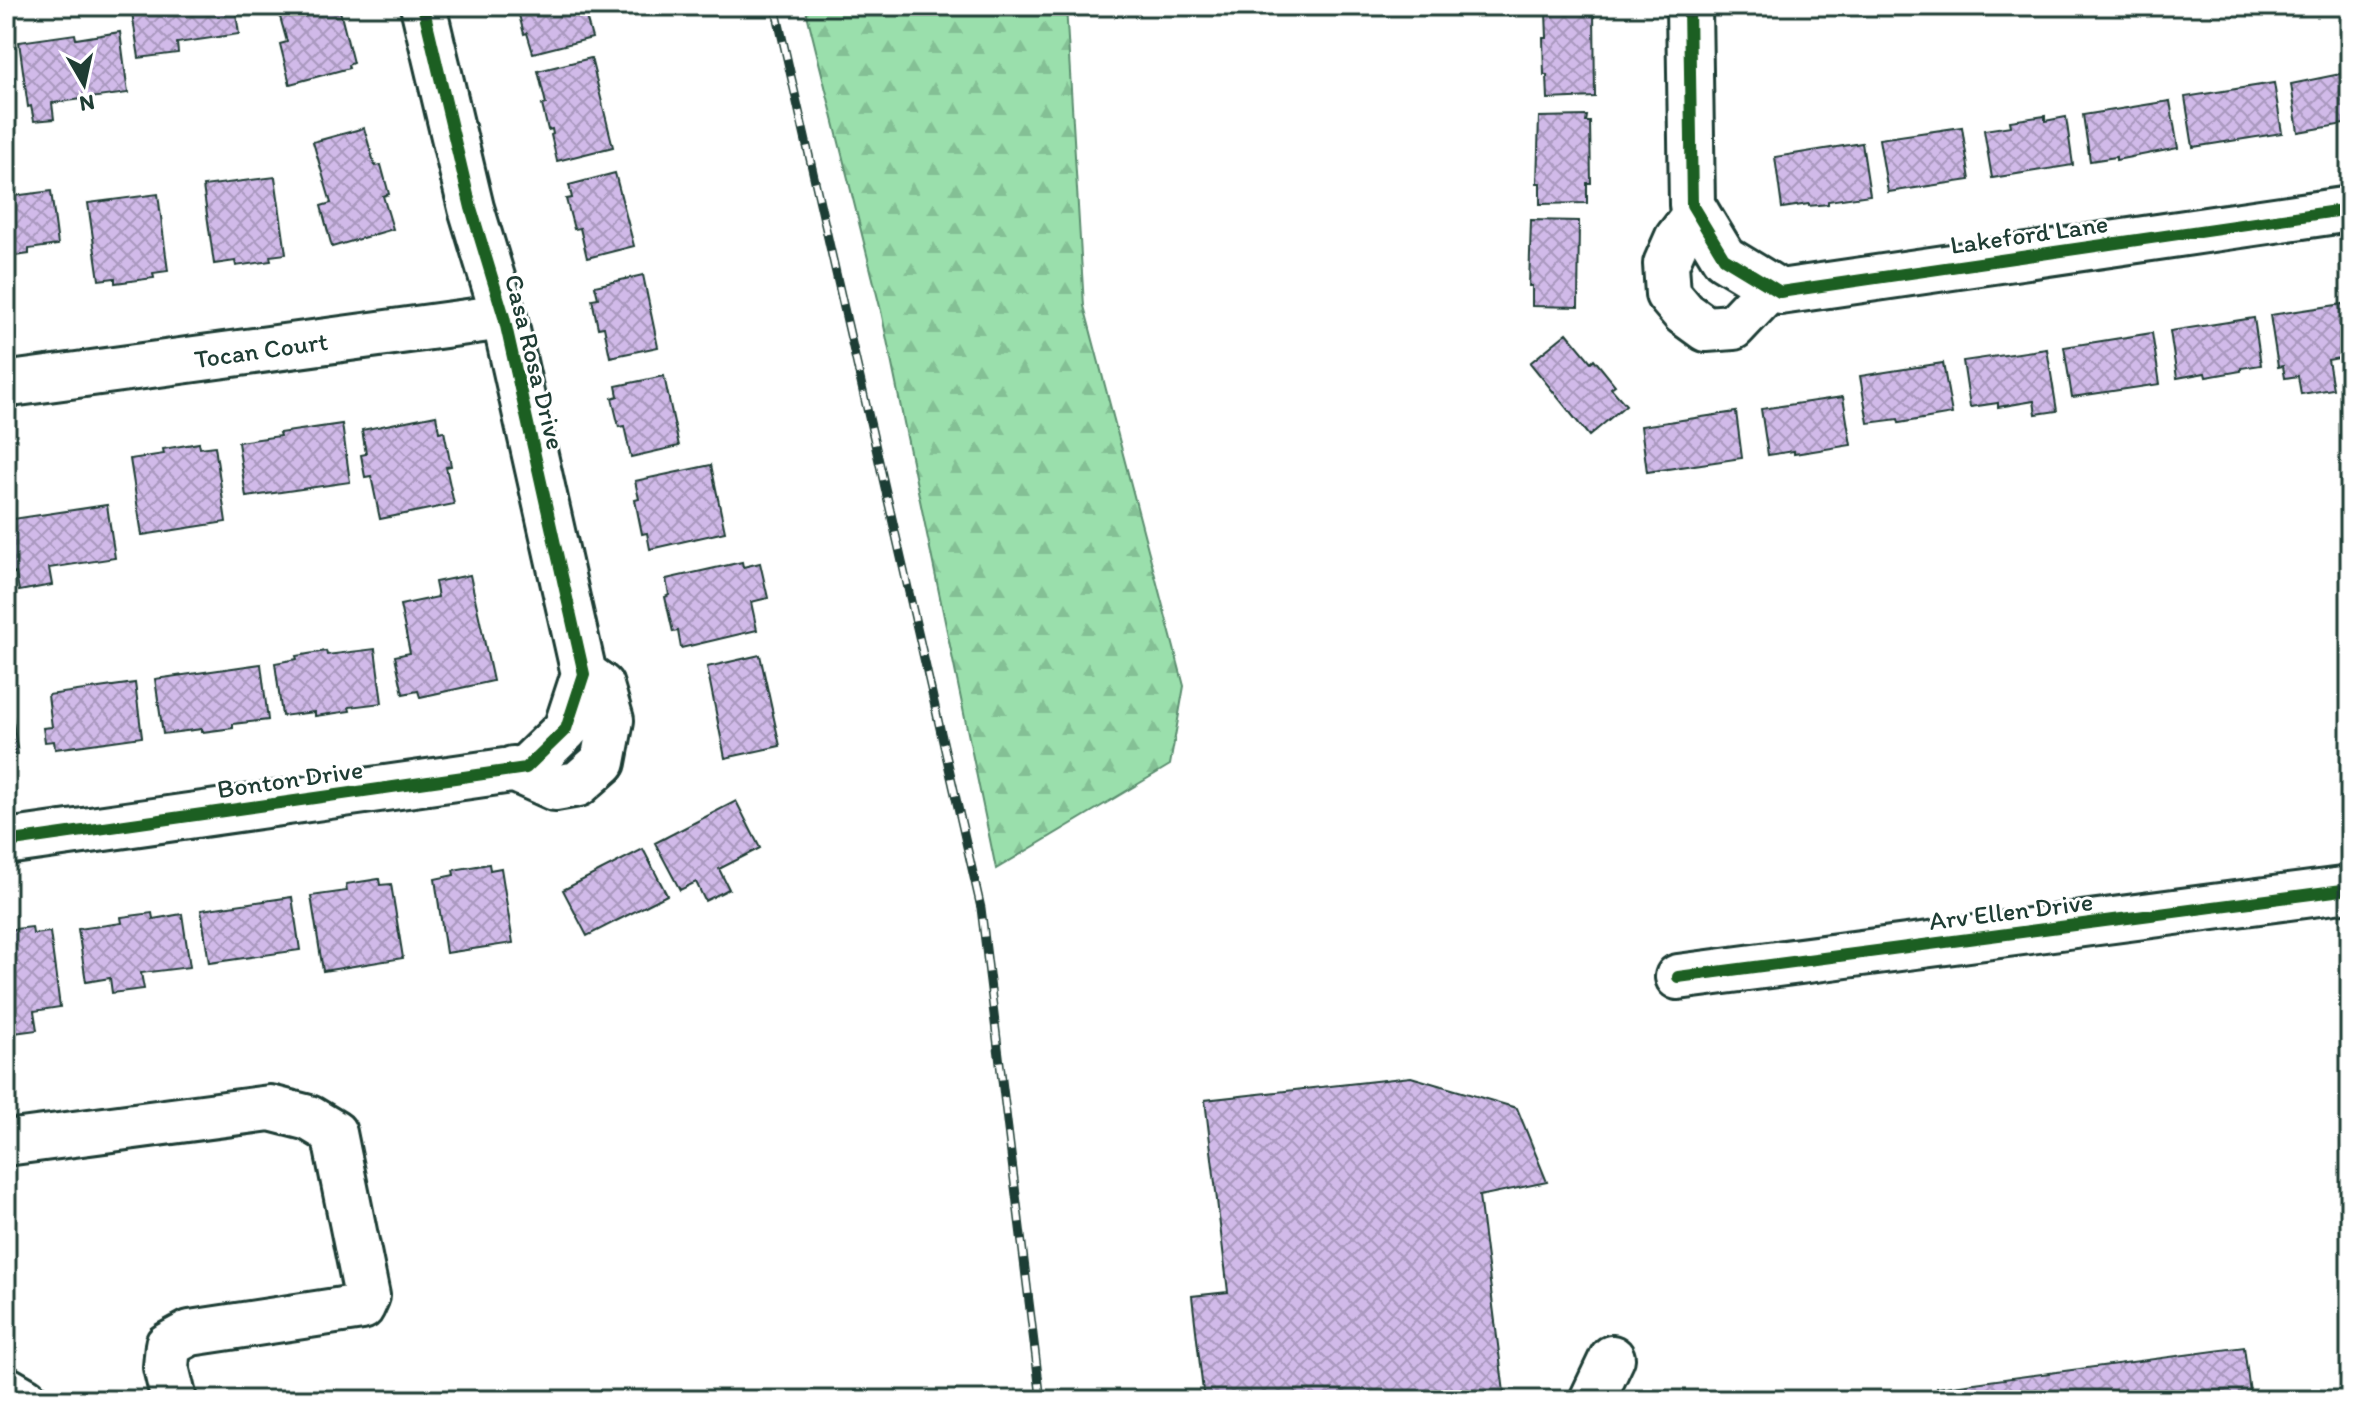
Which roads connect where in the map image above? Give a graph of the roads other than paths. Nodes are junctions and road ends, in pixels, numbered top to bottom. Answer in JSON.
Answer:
{"nodes":[{"id":1,"x":423,"y":6,"type":"edge"},
{"id":2,"x":1689,"y":6,"type":"edge"},
{"id":3,"x":2350,"y":209,"type":"edge"},
{"id":4,"x":1697,"y":213,"type":"junction"},
{"id":5,"x":1771,"y":287,"type":"junction"},
{"id":6,"x":504,"y":317,"type":"junction"},
{"id":7,"x":18,"y":383,"type":"dead end"},
{"id":8,"x":584,"y":674,"type":"junction"},
{"id":9,"x":513,"y":769,"type":"junction"},
{"id":10,"x":6,"y":842,"type":"edge"},
{"id":11,"x":2350,"y":889,"type":"edge"},
{"id":12,"x":1678,"y":977,"type":"dead end"},
{"id":13,"x":6,"y":1143,"type":"edge"},
{"id":14,"x":1612,"y":1358,"type":"dead end"},
{"id":15,"x":6,"y":1389,"type":"edge"},
{"id":16,"x":25,"y":1400,"type":"edge"},
{"id":17,"x":174,"y":1400,"type":"edge"},
{"id":18,"x":1592,"y":1400,"type":"edge"}],
"edges":[{"from":1,"to":6,"type":"street","name":"Casa Rosa Drive"},
{"from":2,"to":4,"type":"street"},
{"from":3,"to":5,"type":"street","name":"Lakeford Lane"},
{"from":4,"to":5,"type":"street"},
{"from":4,"to":5,"type":"street"},
{"from":6,"to":7,"type":"street","name":"Tocan Court"},
{"from":6,"to":8,"type":"street","name":"Casa Rosa Drive"},
{"from":8,"to":9,"type":"street","name":"Bonton Drive"},
{"from":8,"to":9,"type":"street","name":"Casa Rosa Drive"},
{"from":9,"to":10,"type":"street","name":"Bonton Drive"},
{"from":11,"to":12,"type":"street","name":"Arv Ellen Drive"},
{"from":13,"to":17,"type":"street"},
{"from":14,"to":18,"type":"street"},
{"from":15,"to":16,"type":"street"}]}
